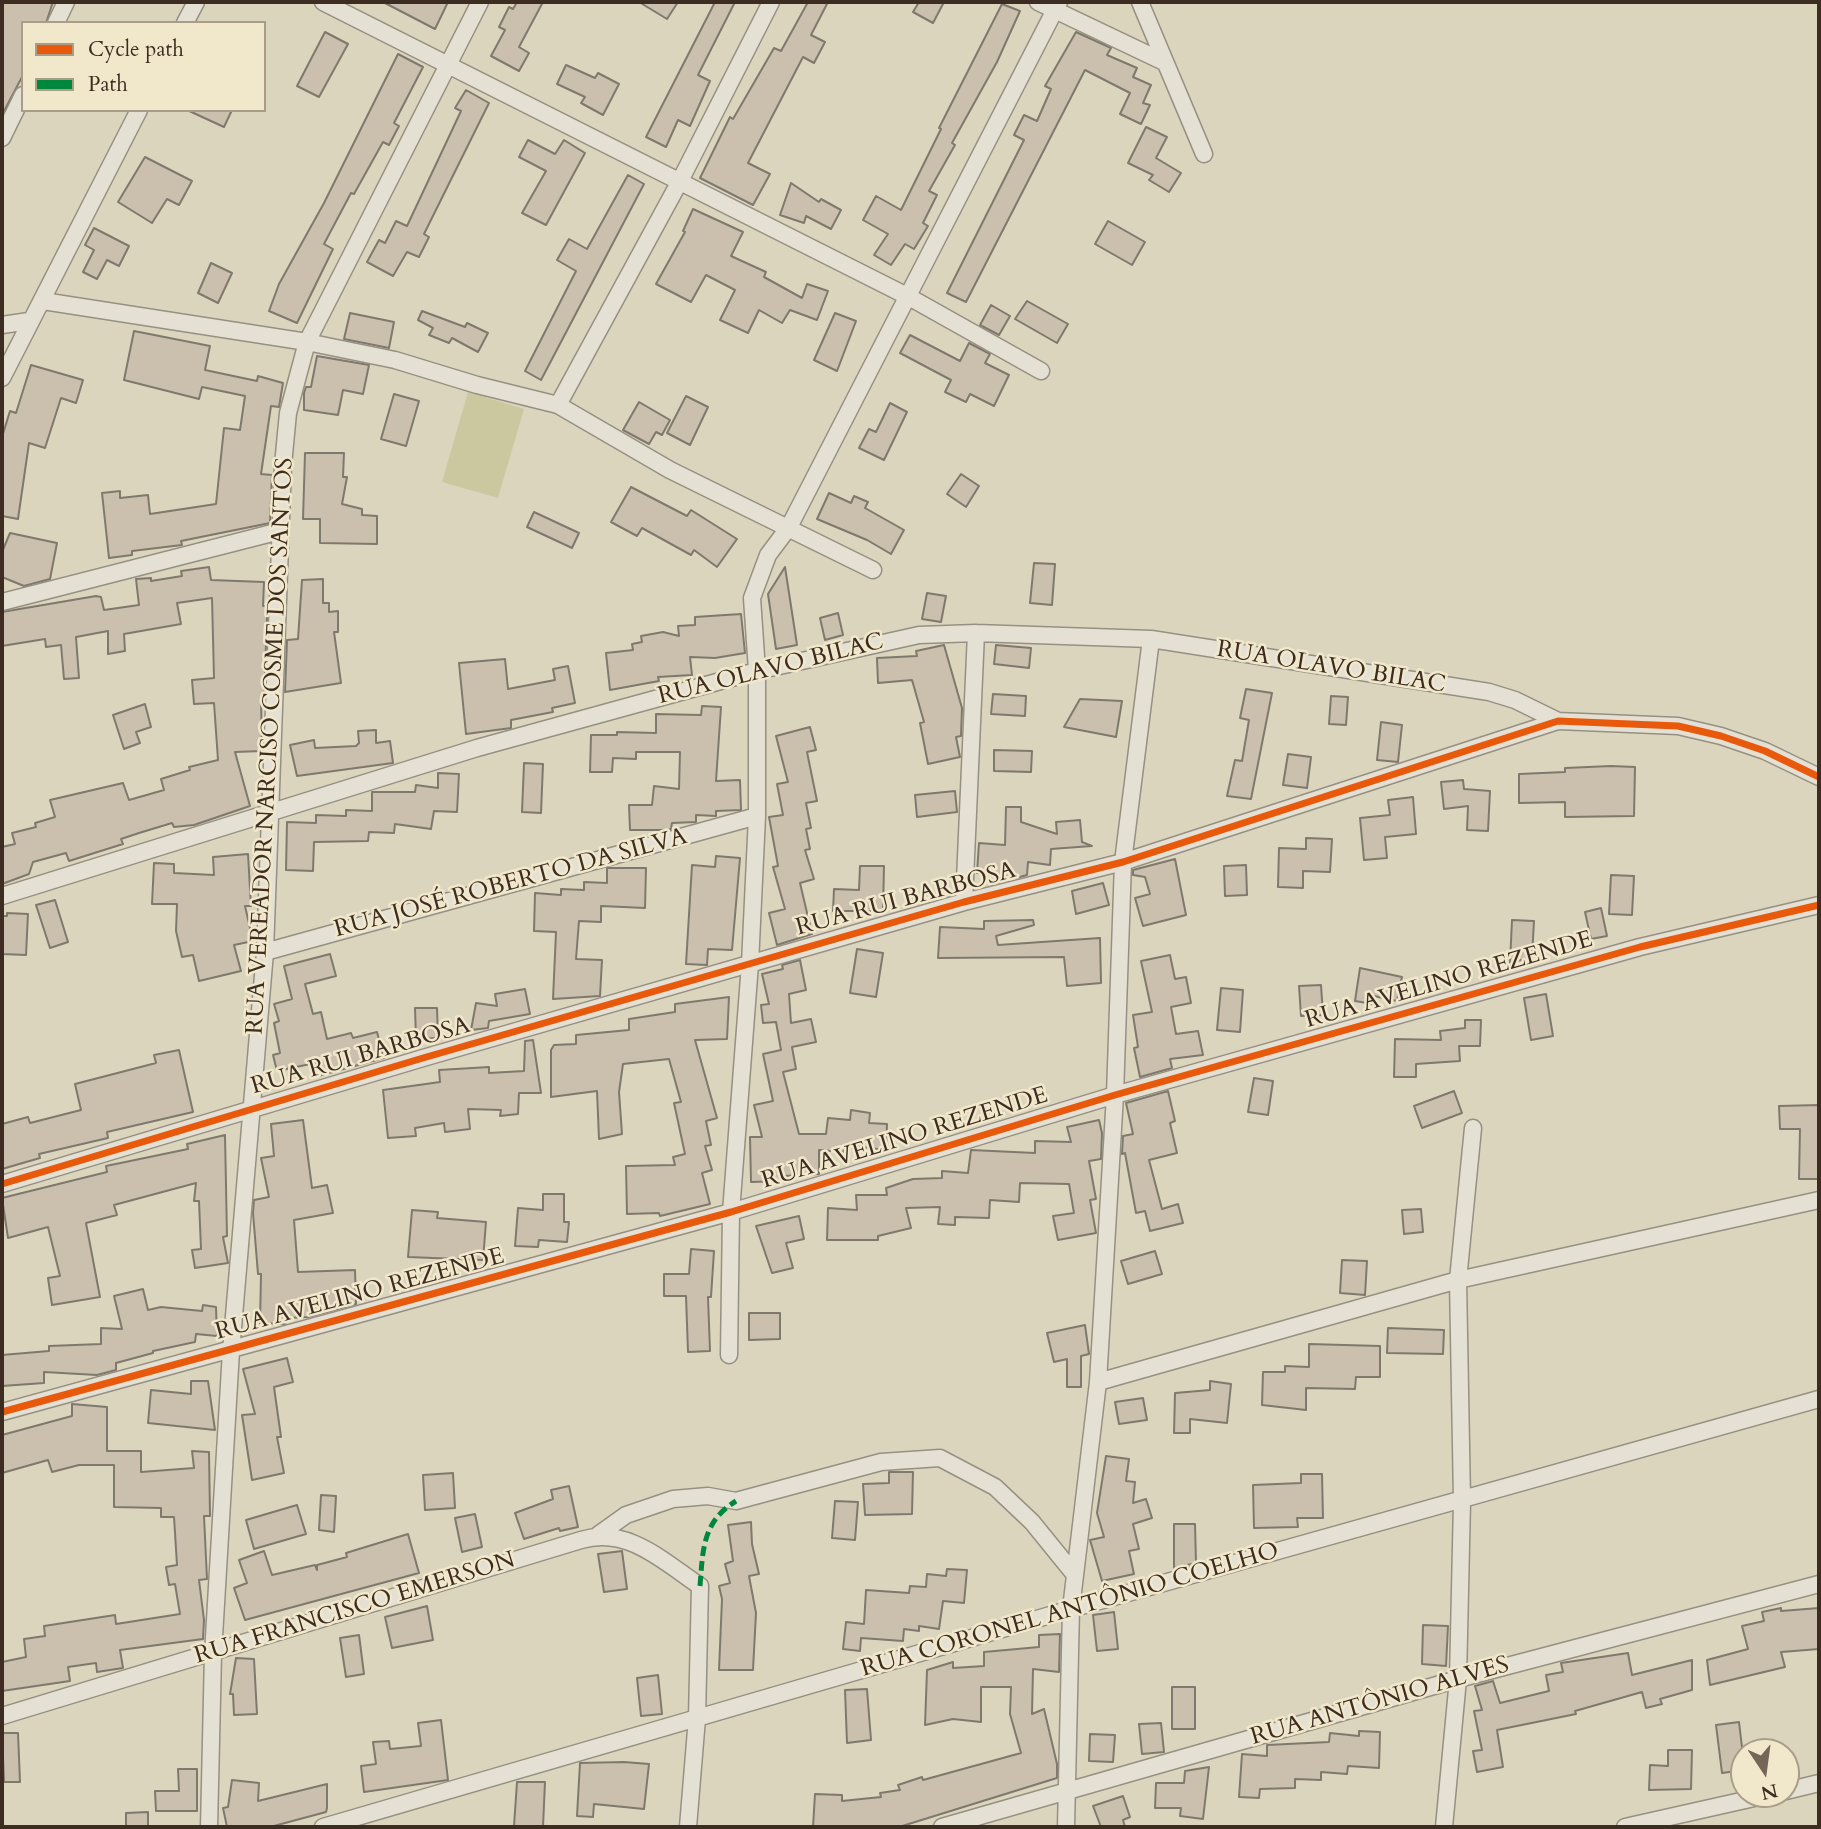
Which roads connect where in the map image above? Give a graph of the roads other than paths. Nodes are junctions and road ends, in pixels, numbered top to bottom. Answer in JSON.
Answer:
{"nodes":[{"id":1,"x":66,"y":2,"type":"edge"},
{"id":2,"x":196,"y":2,"type":"edge"},
{"id":3,"x":323,"y":2,"type":"edge"},
{"id":4,"x":480,"y":2,"type":"edge"},
{"id":5,"x":771,"y":2,"type":"edge"},
{"id":6,"x":1038,"y":2,"type":"edge"},
{"id":7,"x":1140,"y":2,"type":"edge"},
{"id":8,"x":1056,"y":6,"type":"edge"},
{"id":9,"x":57,"y":21,"type":"edge"},
{"id":10,"x":186,"y":21,"type":"edge"},
{"id":11,"x":1164,"y":62,"type":"junction"},
{"id":12,"x":449,"y":63,"type":"junction"},
{"id":13,"x":21,"y":99,"type":"edge"},
{"id":14,"x":138,"y":112,"type":"edge"},
{"id":15,"x":2,"y":138,"type":"edge"},
{"id":16,"x":1204,"y":154,"type":"dead end"},
{"id":17,"x":680,"y":181,"type":"junction"},
{"id":18,"x":909,"y":296,"type":"junction"},
{"id":19,"x":43,"y":301,"type":"junction"},
{"id":20,"x":29,"y":321,"type":"junction"},
{"id":21,"x":2,"y":325,"type":"edge"},
{"id":22,"x":306,"y":342,"type":"junction"},
{"id":23,"x":1041,"y":372,"type":"dead end"},
{"id":24,"x":2,"y":378,"type":"edge"},
{"id":25,"x":558,"y":405,"type":"junction"},
{"id":26,"x":789,"y":527,"type":"junction"},
{"id":27,"x":280,"y":531,"type":"junction"},
{"id":28,"x":873,"y":569,"type":"dead end"},
{"id":29,"x":2,"y":602,"type":"edge"},
{"id":30,"x":976,"y":632,"type":"junction"},
{"id":31,"x":1151,"y":639,"type":"junction"},
{"id":32,"x":757,"y":671,"type":"junction"},
{"id":33,"x":1558,"y":721,"type":"junction"},
{"id":34,"x":1819,"y":777,"type":"edge"},
{"id":35,"x":272,"y":812,"type":"junction"},
{"id":36,"x":757,"y":816,"type":"junction"},
{"id":37,"x":1123,"y":863,"type":"junction"},
{"id":38,"x":2,"y":896,"type":"edge"},
{"id":39,"x":964,"y":902,"type":"junction"},
{"id":40,"x":1819,"y":905,"type":"edge"},
{"id":41,"x":265,"y":952,"type":"junction"},
{"id":42,"x":750,"y":964,"type":"junction"},
{"id":43,"x":1115,"y":1095,"type":"junction"},
{"id":44,"x":251,"y":1109,"type":"junction"},
{"id":45,"x":1473,"y":1128,"type":"dead end"},
{"id":46,"x":2,"y":1184,"type":"edge"},
{"id":47,"x":1819,"y":1200,"type":"edge"},
{"id":48,"x":731,"y":1212,"type":"junction"},
{"id":49,"x":1458,"y":1280,"type":"junction"},
{"id":50,"x":231,"y":1351,"type":"junction"},
{"id":51,"x":729,"y":1356,"type":"dead end"},
{"id":52,"x":1098,"y":1382,"type":"junction"},
{"id":53,"x":1819,"y":1399,"type":"edge"},
{"id":54,"x":2,"y":1412,"type":"edge"},
{"id":55,"x":1462,"y":1501,"type":"junction"},
{"id":56,"x":597,"y":1535,"type":"junction"},
{"id":57,"x":1075,"y":1575,"type":"junction"},
{"id":58,"x":1819,"y":1584,"type":"edge"},
{"id":59,"x":1070,"y":1609,"type":"junction"},
{"id":60,"x":213,"y":1654,"type":"junction"},
{"id":61,"x":1458,"y":1679,"type":"junction"},
{"id":62,"x":2,"y":1716,"type":"edge"},
{"id":63,"x":697,"y":1718,"type":"junction"},
{"id":64,"x":1819,"y":1783,"type":"edge"},
{"id":65,"x":1800,"y":1788,"type":"edge"},
{"id":66,"x":1068,"y":1790,"type":"junction"},
{"id":67,"x":1730,"y":1803,"type":"edge"},
{"id":68,"x":209,"y":1827,"type":"edge"},
{"id":69,"x":323,"y":1827,"type":"edge"},
{"id":70,"x":688,"y":1827,"type":"edge"},
{"id":71,"x":942,"y":1827,"type":"edge"},
{"id":72,"x":1066,"y":1827,"type":"edge"},
{"id":73,"x":1444,"y":1827,"type":"edge"},
{"id":74,"x":1625,"y":1827,"type":"edge"}],
"edges":[{"from":1,"to":9,"type":"street"},
{"from":2,"to":10,"type":"street"},
{"from":3,"to":12,"type":"street"},
{"from":4,"to":12,"type":"street","name":"RUA VEREADOR NARCISO COSME DOS SANTOS"},
{"from":5,"to":17,"type":"street"},
{"from":6,"to":8,"type":"street"},
{"from":7,"to":11,"type":"street"},
{"from":8,"to":11,"type":"street"},
{"from":8,"to":18,"type":"street"},
{"from":11,"to":16,"type":"street"},
{"from":12,"to":17,"type":"street"},
{"from":12,"to":22,"type":"street","name":"RUA VEREADOR NARCISO COSME DOS SANTOS"},
{"from":13,"to":15,"type":"street"},
{"from":14,"to":19,"type":"street"},
{"from":17,"to":18,"type":"street"},
{"from":17,"to":25,"type":"street"},
{"from":18,"to":23,"type":"street"},
{"from":18,"to":26,"type":"street"},
{"from":19,"to":20,"type":"street"},
{"from":19,"to":22,"type":"street"},
{"from":20,"to":21,"type":"street"},
{"from":20,"to":24,"type":"street"},
{"from":22,"to":25,"type":"street"},
{"from":22,"to":27,"type":"street","name":"RUA VEREADOR NARCISO COSME DOS SANTOS"},
{"from":25,"to":26,"type":"street"},
{"from":26,"to":28,"type":"street"},
{"from":26,"to":32,"type":"street"},
{"from":27,"to":29,"type":"street"},
{"from":27,"to":35,"type":"street","name":"RUA VEREADOR NARCISO COSME DOS SANTOS"},
{"from":30,"to":31,"type":"street","name":"RUA OLAVO BILAC"},
{"from":30,"to":32,"type":"street","name":"RUA OLAVO BILAC"},
{"from":30,"to":39,"type":"street"},
{"from":31,"to":33,"type":"street","name":"RUA OLAVO BILAC"},
{"from":31,"to":37,"type":"street"},
{"from":32,"to":35,"type":"street","name":"RUA OLAVO BILAC"},
{"from":32,"to":36,"type":"street"},
{"from":33,"to":34,"type":"street","name":"RUA RUI BARBOSA"},
{"from":33,"to":37,"type":"street","name":"RUA RUI BARBOSA"},
{"from":35,"to":38,"type":"street","name":"RUA OLAVO BILAC"},
{"from":35,"to":41,"type":"street","name":"RUA VEREADOR NARCISO COSME DOS SANTOS"},
{"from":36,"to":41,"type":"street","name":"RUA JOSÉ ROBERTO DA SILVA"},
{"from":36,"to":42,"type":"street"},
{"from":37,"to":39,"type":"street","name":"RUA RUI BARBOSA"},
{"from":37,"to":43,"type":"street"},
{"from":39,"to":42,"type":"street","name":"RUA RUI BARBOSA"},
{"from":40,"to":43,"type":"street","name":"RUA AVELINO REZENDE"},
{"from":41,"to":44,"type":"street","name":"RUA VEREADOR NARCISO COSME DOS SANTOS"},
{"from":42,"to":44,"type":"street","name":"RUA RUI BARBOSA"},
{"from":42,"to":48,"type":"street"},
{"from":43,"to":48,"type":"street","name":"RUA AVELINO REZENDE"},
{"from":43,"to":52,"type":"street"},
{"from":44,"to":46,"type":"street","name":"RUA RUI BARBOSA"},
{"from":44,"to":50,"type":"street","name":"RUA VEREADOR NARCISO COSME DOS SANTOS"},
{"from":45,"to":49,"type":"street"},
{"from":47,"to":49,"type":"street"},
{"from":48,"to":50,"type":"street","name":"RUA AVELINO REZENDE"},
{"from":48,"to":51,"type":"street"},
{"from":49,"to":52,"type":"street"},
{"from":49,"to":55,"type":"street"},
{"from":50,"to":54,"type":"street","name":"RUA AVELINO REZENDE"},
{"from":50,"to":60,"type":"street","name":"RUA VEREADOR NARCISO COSME DOS SANTOS"},
{"from":52,"to":57,"type":"street"},
{"from":53,"to":55,"type":"street","name":"RUA CORONEL ANTÔNIO COELHO"},
{"from":55,"to":59,"type":"street","name":"RUA CORONEL ANTÔNIO COELHO"},
{"from":55,"to":61,"type":"street"},
{"from":56,"to":57,"type":"street"},
{"from":56,"to":60,"type":"street","name":"RUA FRANCISCO EMERSON"},
{"from":56,"to":63,"type":"street"},
{"from":57,"to":59,"type":"street"},
{"from":58,"to":61,"type":"street","name":"RUA ANTÔNIO ALVES"},
{"from":59,"to":63,"type":"street","name":"RUA CORONEL ANTÔNIO COELHO"},
{"from":59,"to":66,"type":"street"},
{"from":60,"to":62,"type":"street","name":"RUA FRANCISCO EMERSON"},
{"from":60,"to":68,"type":"street","name":"RUA VEREADOR NARCISO COSME DOS SANTOS"},
{"from":61,"to":66,"type":"street","name":"RUA ANTÔNIO ALVES"},
{"from":61,"to":73,"type":"street"},
{"from":63,"to":69,"type":"street","name":"RUA CORONEL ANTÔNIO COELHO"},
{"from":63,"to":70,"type":"street"},
{"from":64,"to":65,"type":"street"},
{"from":66,"to":71,"type":"street","name":"RUA ANTÔNIO ALVES"},
{"from":66,"to":72,"type":"street"},
{"from":67,"to":74,"type":"street"}]}
